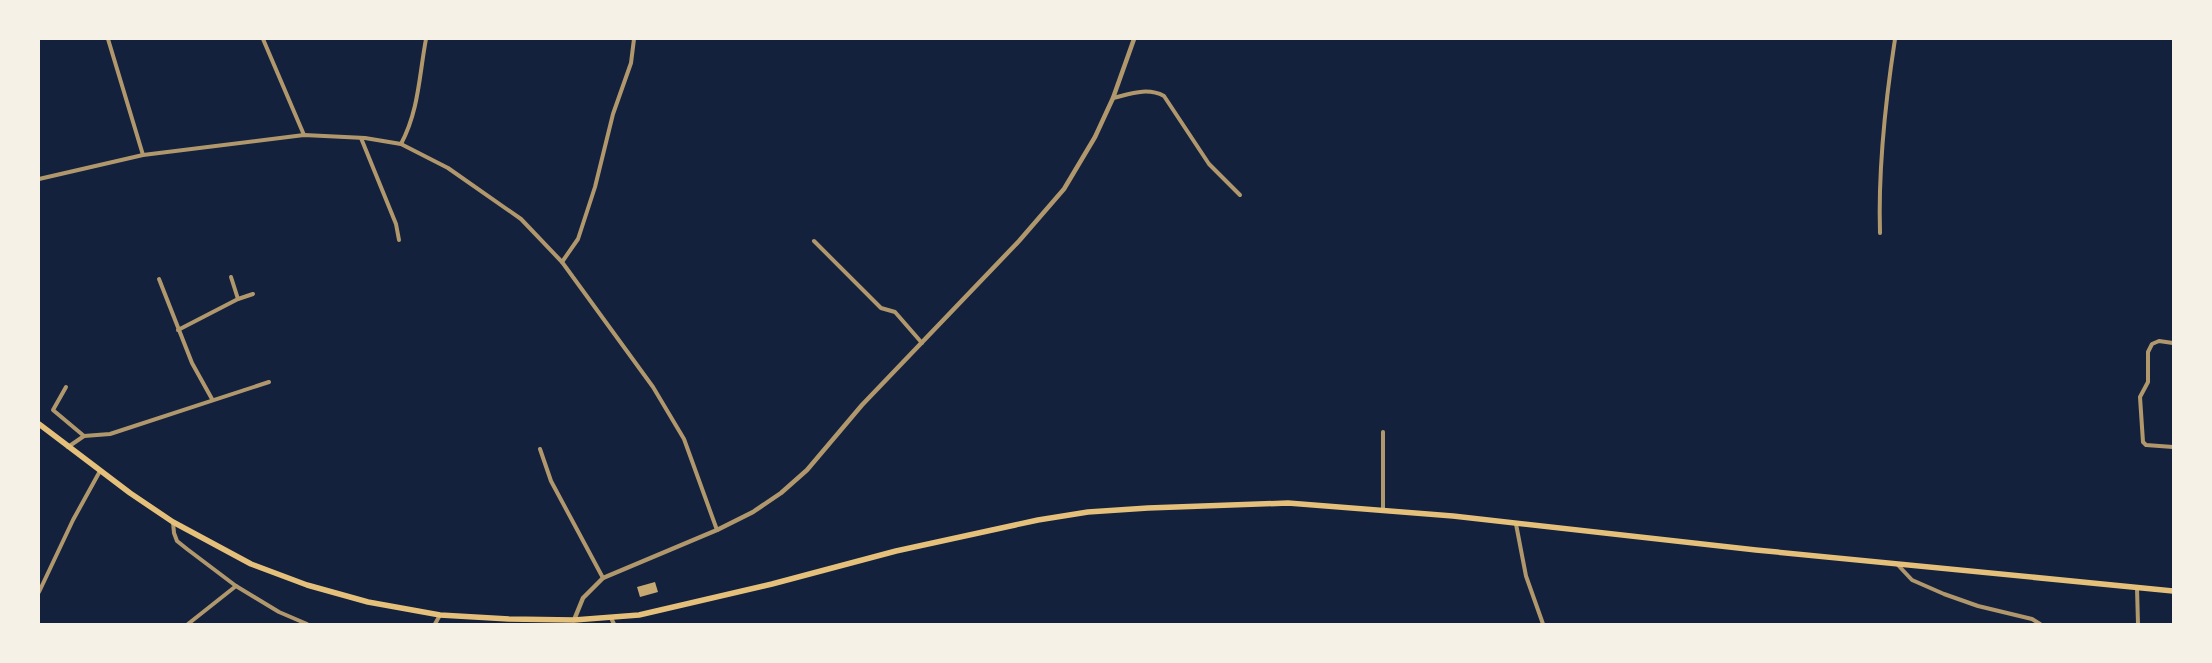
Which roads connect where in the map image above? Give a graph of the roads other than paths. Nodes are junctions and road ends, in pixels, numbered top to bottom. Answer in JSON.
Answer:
{"nodes":[{"id":1,"x":108,"y":39,"type":"edge"},
{"id":2,"x":263,"y":39,"type":"edge"},
{"id":3,"x":426,"y":39,"type":"edge"},
{"id":4,"x":634,"y":39,"type":"edge"},
{"id":5,"x":1134,"y":39,"type":"edge"},
{"id":6,"x":1895,"y":39,"type":"edge"},
{"id":7,"x":1113,"y":98,"type":"junction"},
{"id":8,"x":304,"y":135,"type":"junction"},
{"id":9,"x":361,"y":138,"type":"junction"},
{"id":10,"x":401,"y":144,"type":"junction"},
{"id":11,"x":144,"y":155,"type":"junction"},
{"id":12,"x":39,"y":178,"type":"edge"},
{"id":13,"x":1240,"y":195,"type":"dead end"},
{"id":14,"x":1880,"y":233,"type":"dead end"},
{"id":15,"x":400,"y":240,"type":"dead end"},
{"id":16,"x":814,"y":241,"type":"dead end"},
{"id":17,"x":562,"y":262,"type":"junction"},
{"id":18,"x":231,"y":277,"type":"dead end"},
{"id":19,"x":159,"y":279,"type":"dead end"},
{"id":20,"x":253,"y":294,"type":"dead end"},
{"id":21,"x":238,"y":299,"type":"junction"},
{"id":22,"x":178,"y":330,"type":"junction"},
{"id":23,"x":922,"y":343,"type":"junction"},
{"id":24,"x":2173,"y":343,"type":"edge"},
{"id":25,"x":269,"y":382,"type":"dead end"},
{"id":26,"x":66,"y":387,"type":"dead end"},
{"id":27,"x":212,"y":399,"type":"junction"},
{"id":28,"x":39,"y":424,"type":"edge"},
{"id":29,"x":1383,"y":432,"type":"dead end"},
{"id":30,"x":84,"y":436,"type":"junction"},
{"id":31,"x":68,"y":447,"type":"junction"},
{"id":32,"x":2173,"y":447,"type":"edge"},
{"id":33,"x":540,"y":449,"type":"dead end"},
{"id":34,"x":100,"y":471,"type":"junction"},
{"id":35,"x":1383,"y":510,"type":"junction"},
{"id":36,"x":172,"y":522,"type":"junction"},
{"id":37,"x":1516,"y":524,"type":"junction"},
{"id":38,"x":717,"y":530,"type":"junction"},
{"id":39,"x":1897,"y":564,"type":"junction"},
{"id":40,"x":603,"y":578,"type":"junction"},
{"id":41,"x":236,"y":586,"type":"junction"},
{"id":42,"x":2137,"y":588,"type":"junction"},
{"id":43,"x":39,"y":592,"type":"edge"},
{"id":44,"x":2173,"y":592,"type":"edge"},
{"id":45,"x":440,"y":615,"type":"junction"},
{"id":46,"x":611,"y":618,"type":"junction"},
{"id":47,"x":574,"y":620,"type":"junction"},
{"id":48,"x":188,"y":624,"type":"edge"},
{"id":49,"x":307,"y":624,"type":"edge"},
{"id":50,"x":435,"y":624,"type":"edge"},
{"id":51,"x":614,"y":624,"type":"edge"},
{"id":52,"x":1543,"y":624,"type":"edge"},
{"id":53,"x":2040,"y":624,"type":"edge"},
{"id":54,"x":2138,"y":624,"type":"edge"}],
"edges":[{"from":1,"to":11,"type":"street"},
{"from":2,"to":8,"type":"street"},
{"from":3,"to":10,"type":"street"},
{"from":4,"to":17,"type":"street"},
{"from":5,"to":7,"type":"street"},
{"from":6,"to":14,"type":"street"},
{"from":7,"to":13,"type":"street"},
{"from":7,"to":23,"type":"street"},
{"from":8,"to":9,"type":"street"},
{"from":8,"to":11,"type":"street"},
{"from":9,"to":10,"type":"street"},
{"from":9,"to":15,"type":"street"},
{"from":10,"to":17,"type":"street"},
{"from":11,"to":12,"type":"street"},
{"from":16,"to":23,"type":"street"},
{"from":17,"to":38,"type":"street"},
{"from":18,"to":21,"type":"street"},
{"from":19,"to":22,"type":"street"},
{"from":20,"to":21,"type":"street"},
{"from":21,"to":22,"type":"street"},
{"from":22,"to":27,"type":"street"},
{"from":23,"to":38,"type":"street"},
{"from":24,"to":32,"type":"street"},
{"from":25,"to":27,"type":"street"},
{"from":26,"to":30,"type":"street"},
{"from":27,"to":30,"type":"street"},
{"from":28,"to":31,"type":"highway"},
{"from":29,"to":35,"type":"street"},
{"from":30,"to":31,"type":"street"},
{"from":31,"to":34,"type":"highway"},
{"from":33,"to":40,"type":"street"},
{"from":34,"to":36,"type":"highway"},
{"from":34,"to":43,"type":"street"},
{"from":35,"to":37,"type":"highway"},
{"from":35,"to":46,"type":"highway"},
{"from":36,"to":41,"type":"street"},
{"from":36,"to":45,"type":"highway"},
{"from":37,"to":39,"type":"highway"},
{"from":37,"to":52,"type":"street"},
{"from":38,"to":40,"type":"street"},
{"from":39,"to":42,"type":"highway"},
{"from":39,"to":53,"type":"street"},
{"from":40,"to":47,"type":"street"},
{"from":41,"to":48,"type":"street"},
{"from":41,"to":49,"type":"street"},
{"from":42,"to":44,"type":"highway"},
{"from":42,"to":54,"type":"street"},
{"from":45,"to":47,"type":"highway"},
{"from":45,"to":50,"type":"street"},
{"from":46,"to":47,"type":"highway"},
{"from":46,"to":51,"type":"street"}]}
